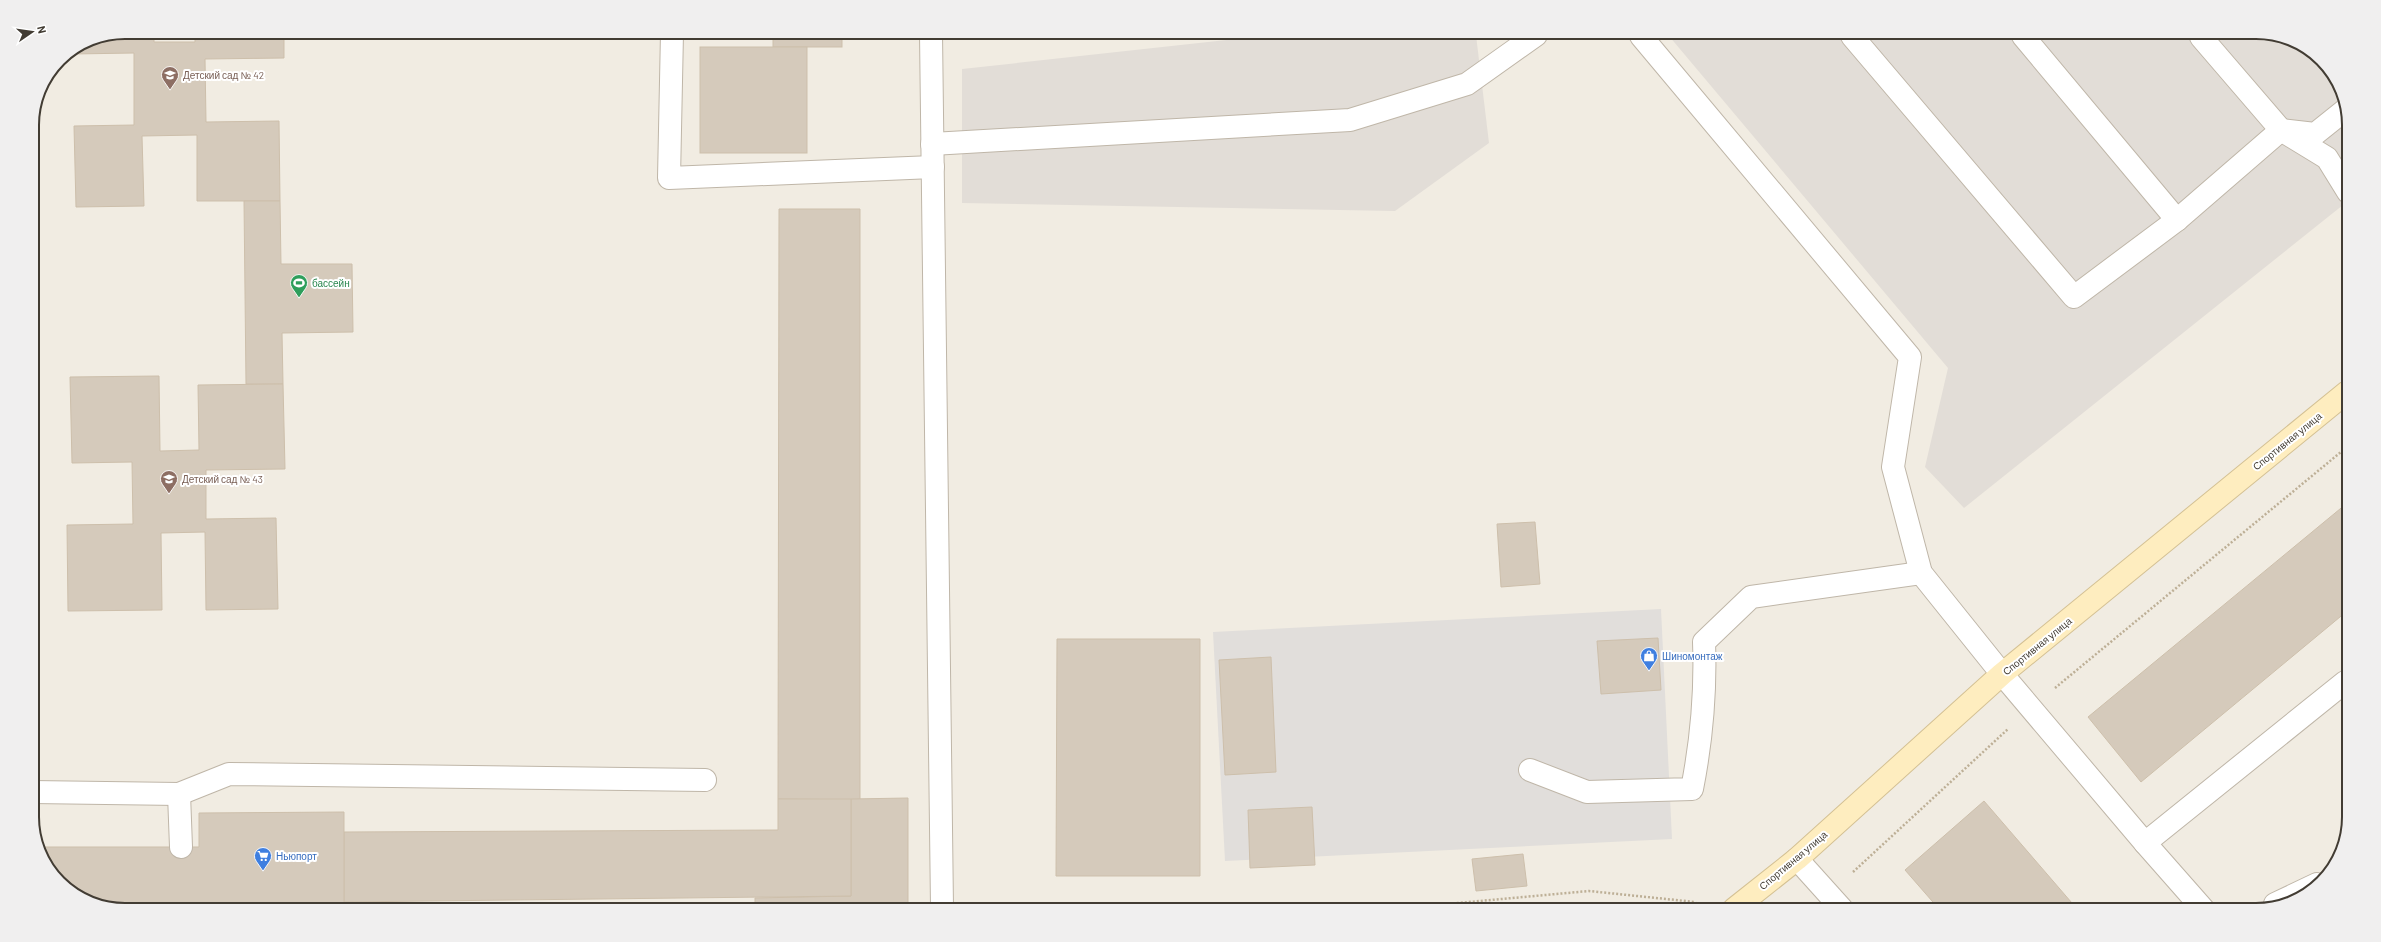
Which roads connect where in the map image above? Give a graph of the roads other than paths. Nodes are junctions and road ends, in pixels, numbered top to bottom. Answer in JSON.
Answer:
{"nodes":[{"id":1,"x":672,"y":39,"type":"edge"},
{"id":2,"x":931,"y":39,"type":"edge"},
{"id":3,"x":1530,"y":39,"type":"edge"},
{"id":4,"x":1644,"y":39,"type":"edge"},
{"id":5,"x":1855,"y":39,"type":"edge"},
{"id":6,"x":2026,"y":39,"type":"edge"},
{"id":7,"x":2203,"y":39,"type":"edge"},
{"id":8,"x":2341,"y":114,"type":"edge"},
{"id":9,"x":2281,"y":130,"type":"junction"},
{"id":10,"x":932,"y":144,"type":"junction"},
{"id":11,"x":933,"y":167,"type":"junction"},
{"id":12,"x":2342,"y":182,"type":"edge"},
{"id":13,"x":2177,"y":220,"type":"junction"},
{"id":14,"x":2342,"y":396,"type":"edge"},
{"id":15,"x":1921,"y":573,"type":"junction"},
{"id":16,"x":2002,"y":674,"type":"junction"},
{"id":17,"x":2342,"y":684,"type":"edge"},
{"id":18,"x":1530,"y":770,"type":"dead end"},
{"id":19,"x":705,"y":780,"type":"dead end"},
{"id":20,"x":39,"y":792,"type":"edge"},
{"id":21,"x":179,"y":794,"type":"junction"},
{"id":22,"x":2145,"y":844,"type":"junction"},
{"id":23,"x":181,"y":847,"type":"dead end"},
{"id":24,"x":1797,"y":859,"type":"junction"},
{"id":25,"x":1835,"y":902,"type":"edge"},
{"id":26,"x":942,"y":903,"type":"edge"},
{"id":27,"x":1742,"y":903,"type":"edge"},
{"id":28,"x":2198,"y":903,"type":"edge"}],
"edges":[{"from":1,"to":11,"type":"street"},
{"from":2,"to":10,"type":"street"},
{"from":3,"to":10,"type":"street"},
{"from":4,"to":15,"type":"street"},
{"from":5,"to":13,"type":"street"},
{"from":6,"to":13,"type":"street"},
{"from":7,"to":9,"type":"street"},
{"from":8,"to":9,"type":"street"},
{"from":9,"to":12,"type":"street"},
{"from":9,"to":13,"type":"street"},
{"from":10,"to":11,"type":"street"},
{"from":11,"to":26,"type":"street"},
{"from":14,"to":16,"type":"street","name":"Спортивная улица"},
{"from":15,"to":16,"type":"street"},
{"from":15,"to":18,"type":"street"},
{"from":16,"to":22,"type":"street"},
{"from":16,"to":24,"type":"street","name":"Спортивная улица"},
{"from":17,"to":22,"type":"street"},
{"from":19,"to":21,"type":"street"},
{"from":20,"to":21,"type":"street"},
{"from":21,"to":23,"type":"street"},
{"from":22,"to":28,"type":"street"},
{"from":24,"to":25,"type":"street"},
{"from":24,"to":27,"type":"street","name":"Спортивная улица"}]}
